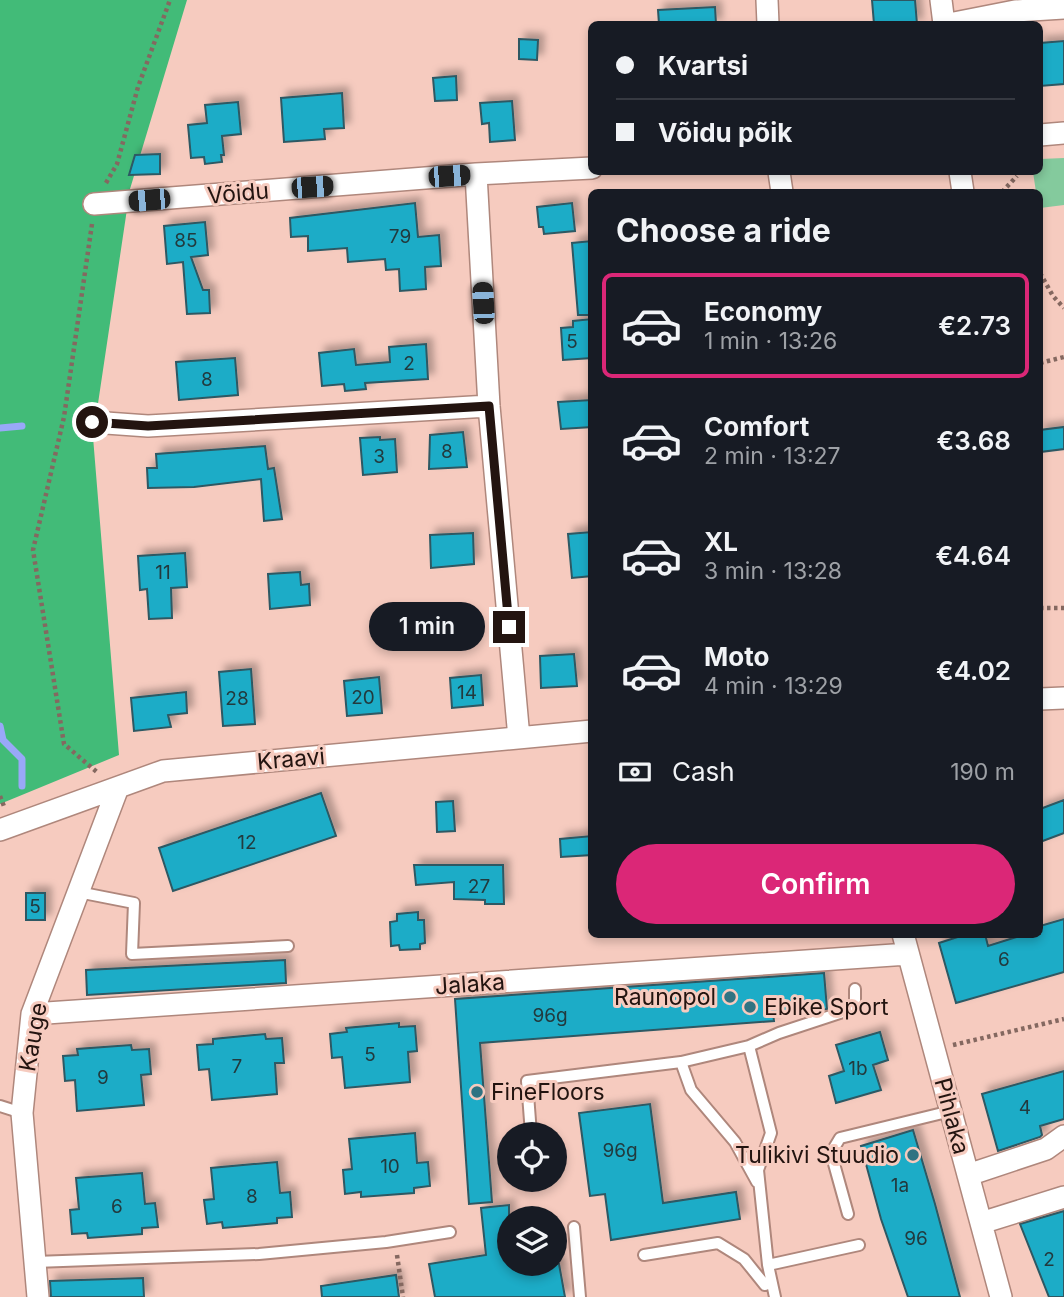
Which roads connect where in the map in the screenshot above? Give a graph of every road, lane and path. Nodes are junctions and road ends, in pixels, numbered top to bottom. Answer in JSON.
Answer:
{"nodes":[{"id":1,"x":767,"y":0,"type":"edge"},
{"id":2,"x":942,"y":0,"type":"edge"},
{"id":3,"x":1064,"y":8,"type":"edge"},
{"id":4,"x":768,"y":21,"type":"edge"},
{"id":5,"x":944,"y":21,"type":"edge"},
{"id":6,"x":964,"y":21,"type":"edge"},
{"id":7,"x":1064,"y":133,"type":"edge"},
{"id":8,"x":1043,"y":135,"type":"edge"},
{"id":9,"x":588,"y":168,"type":"edge"},
{"id":10,"x":476,"y":174,"type":"junction"},
{"id":11,"x":1017,"y":176,"type":"dead end"},
{"id":12,"x":1005,"y":189,"type":"edge"},
{"id":13,"x":94,"y":204,"type":"dead end"},
{"id":14,"x":1043,"y":278,"type":"edge"},
{"id":15,"x":1064,"y":309,"type":"edge"},
{"id":16,"x":1064,"y":357,"type":"edge"},
{"id":17,"x":1043,"y":362,"type":"edge"},
{"id":18,"x":489,"y":406,"type":"junction"},
{"id":19,"x":92,"y":422,"type":"dead end"},
{"id":20,"x":1043,"y":608,"type":"edge"},
{"id":21,"x":1064,"y":608,"type":"edge"},
{"id":22,"x":1064,"y":698,"type":"edge"},
{"id":23,"x":1043,"y":699,"type":"edge"},
{"id":24,"x":588,"y":731,"type":"edge"},
{"id":25,"x":519,"y":737,"type":"junction"},
{"id":26,"x":117,"y":790,"type":"junction"},
{"id":27,"x":0,"y":830,"type":"edge"},
{"id":28,"x":78,"y":892,"type":"junction"},
{"id":29,"x":905,"y":944,"type":"edge"},
{"id":30,"x":288,"y":946,"type":"dead end"},
{"id":31,"x":855,"y":989,"type":"dead end"},
{"id":32,"x":32,"y":1014,"type":"junction"},
{"id":33,"x":1064,"y":1019,"type":"edge"},
{"id":34,"x":749,"y":1046,"type":"junction"},
{"id":35,"x":934,"y":1050,"type":"junction"},
{"id":36,"x":681,"y":1062,"type":"junction"},
{"id":37,"x":0,"y":1106,"type":"edge"},
{"id":38,"x":951,"y":1111,"type":"junction"},
{"id":39,"x":22,"y":1113,"type":"junction"},
{"id":40,"x":530,"y":1122,"type":"edge"},
{"id":41,"x":1064,"y":1136,"type":"edge"},
{"id":42,"x":968,"y":1175,"type":"junction"},
{"id":43,"x":760,"y":1187,"type":"junction"},
{"id":44,"x":1064,"y":1197,"type":"edge"},
{"id":45,"x":848,"y":1214,"type":"dead end"},
{"id":46,"x":981,"y":1223,"type":"junction"},
{"id":47,"x":575,"y":1227,"type":"dead end"},
{"id":48,"x":450,"y":1232,"type":"dead end"},
{"id":49,"x":395,"y":1241,"type":"junction"},
{"id":50,"x":859,"y":1245,"type":"dead end"},
{"id":51,"x":643,"y":1255,"type":"dead end"},
{"id":52,"x":35,"y":1262,"type":"junction"},
{"id":53,"x":768,"y":1265,"type":"junction"},
{"id":54,"x":765,"y":1285,"type":"dead end"},
{"id":55,"x":38,"y":1297,"type":"edge"},
{"id":56,"x":403,"y":1297,"type":"edge"},
{"id":57,"x":580,"y":1297,"type":"edge"},
{"id":58,"x":775,"y":1297,"type":"edge"},
{"id":59,"x":1001,"y":1297,"type":"edge"}],
"edges":[{"from":1,"to":4,"type":"street"},
{"from":2,"to":5,"type":"street"},
{"from":3,"to":6,"type":"street"},
{"from":7,"to":8,"type":"street"},
{"from":9,"to":10,"type":"street","name":"Võidu"},
{"from":10,"to":13,"type":"street","name":"Võidu"},
{"from":10,"to":18,"type":"street"},
{"from":11,"to":12,"type":"path"},
{"from":14,"to":15,"type":"path"},
{"from":16,"to":17,"type":"path"},
{"from":18,"to":19,"type":"street"},
{"from":18,"to":25,"type":"street"},
{"from":20,"to":21,"type":"path"},
{"from":22,"to":23,"type":"street"},
{"from":24,"to":25,"type":"street","name":"Kraavi"},
{"from":25,"to":26,"type":"street","name":"Kraavi"},
{"from":26,"to":27,"type":"street","name":"Kraavi"},
{"from":26,"to":28,"type":"street","name":"Kauge"},
{"from":28,"to":30,"type":"lane"},
{"from":28,"to":32,"type":"street","name":"Kauge"},
{"from":29,"to":32,"type":"street","name":"Jalaka"},
{"from":29,"to":35,"type":"street","name":"Pihlaka"},
{"from":31,"to":34,"type":"lane"},
{"from":32,"to":39,"type":"street","name":"Kauge"},
{"from":33,"to":35,"type":"path"},
{"from":34,"to":36,"type":"lane"},
{"from":34,"to":43,"type":"lane"},
{"from":35,"to":38,"type":"street","name":"Pihlaka"},
{"from":36,"to":40,"type":"lane"},
{"from":36,"to":43,"type":"lane"},
{"from":37,"to":39,"type":"lane"},
{"from":38,"to":42,"type":"street","name":"Pihlaka"},
{"from":38,"to":45,"type":"lane"},
{"from":39,"to":52,"type":"street","name":"Kauge"},
{"from":41,"to":42,"type":"street"},
{"from":42,"to":46,"type":"street","name":"Pihlaka"},
{"from":43,"to":53,"type":"lane"},
{"from":44,"to":46,"type":"street"},
{"from":46,"to":59,"type":"street","name":"Pihlaka"},
{"from":47,"to":57,"type":"lane"},
{"from":48,"to":49,"type":"lane"},
{"from":49,"to":52,"type":"lane"},
{"from":49,"to":56,"type":"path"},
{"from":50,"to":53,"type":"lane"},
{"from":51,"to":54,"type":"lane"},
{"from":52,"to":55,"type":"street","name":"Kauge"},
{"from":53,"to":58,"type":"lane"}]}
